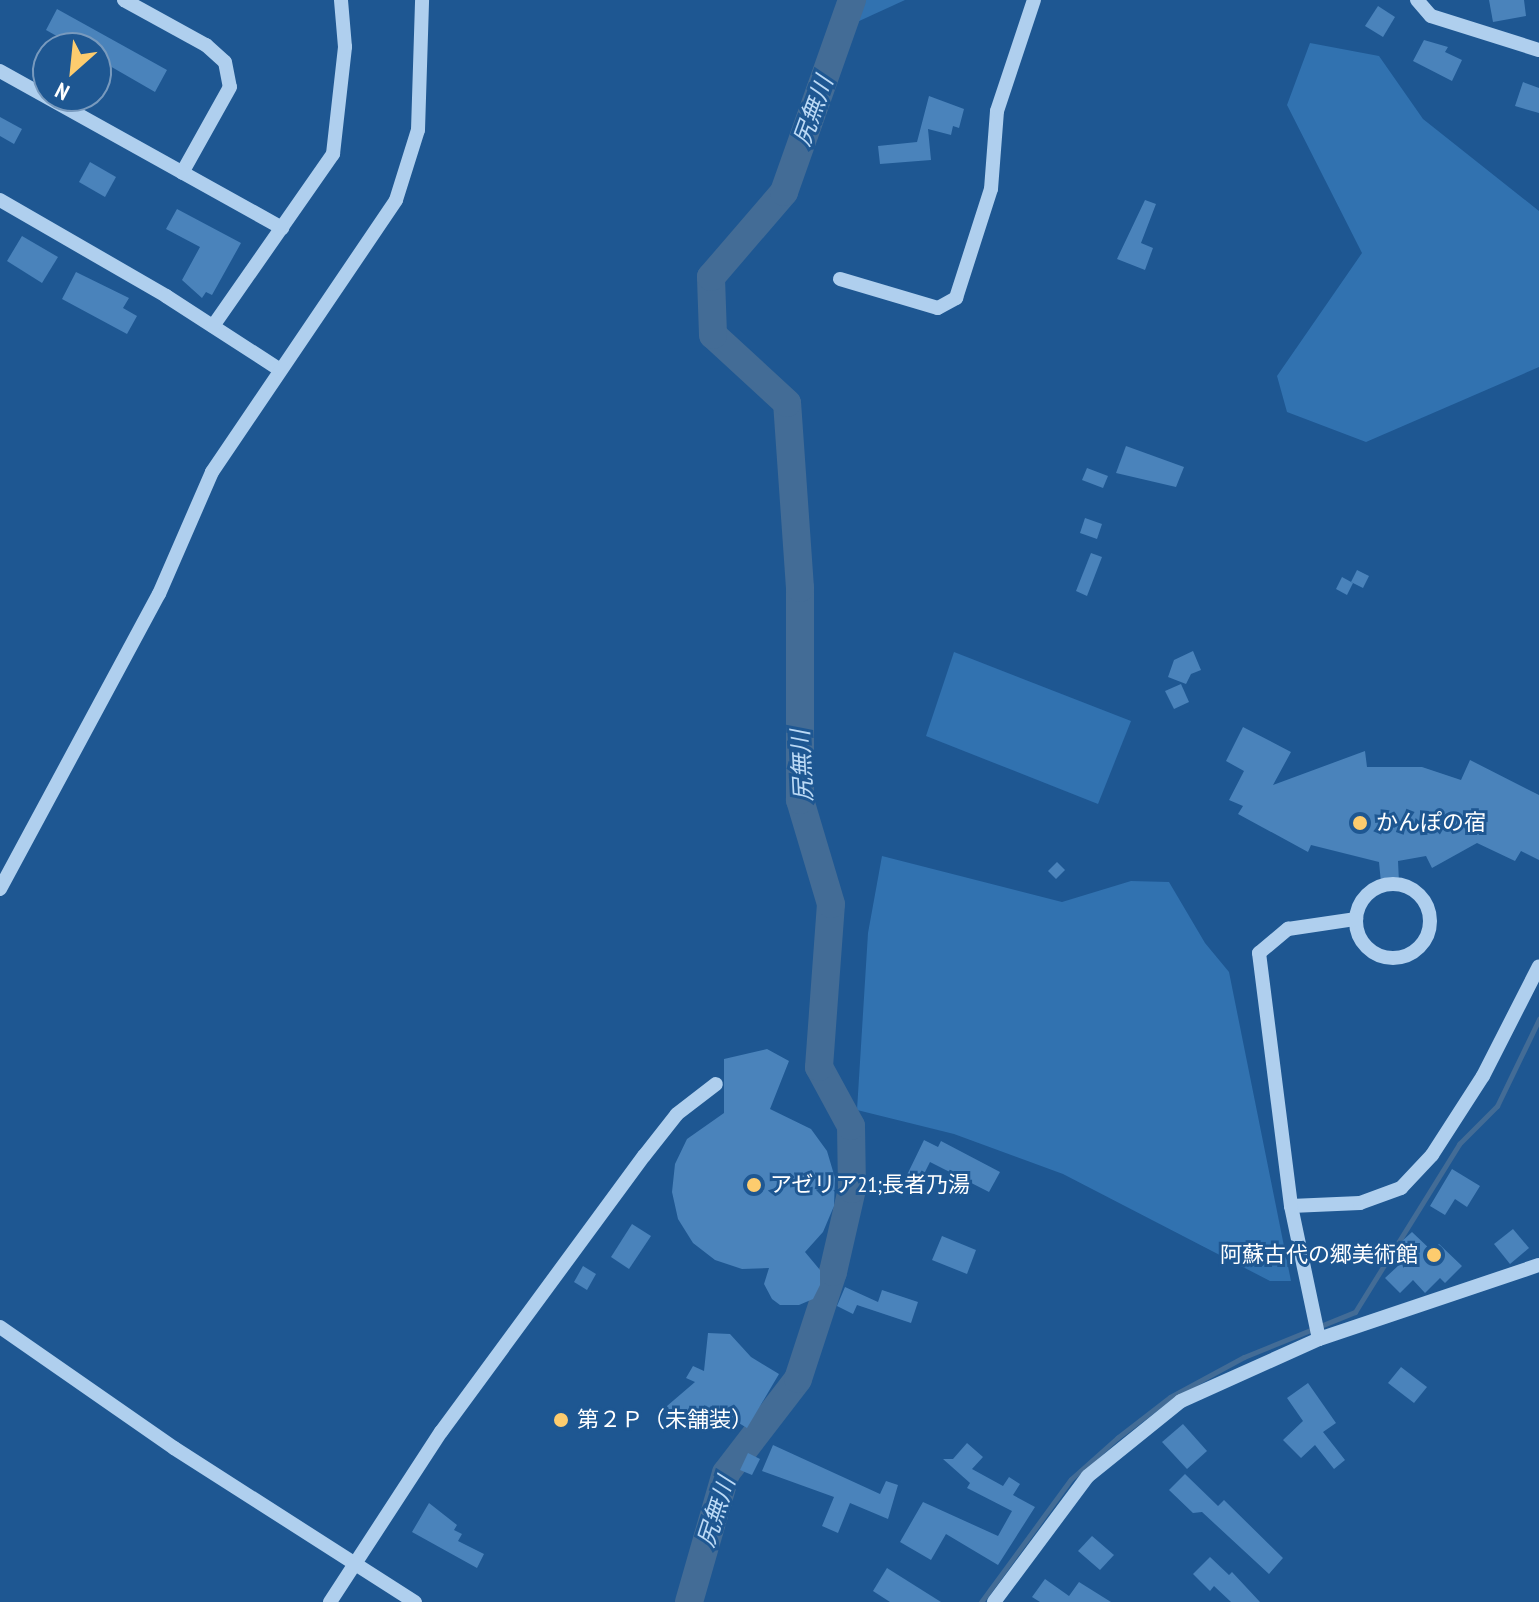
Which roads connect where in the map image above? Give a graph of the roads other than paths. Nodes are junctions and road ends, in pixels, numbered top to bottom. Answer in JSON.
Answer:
{"nodes":[{"id":1,"x":124,"y":0,"type":"edge"},
{"id":2,"x":341,"y":0,"type":"edge"},
{"id":3,"x":422,"y":0,"type":"edge"},
{"id":4,"x":1034,"y":0,"type":"edge"},
{"id":5,"x":1417,"y":0,"type":"edge"},
{"id":6,"x":1539,"y":50,"type":"edge"},
{"id":7,"x":0,"y":71,"type":"edge"},
{"id":8,"x":182,"y":173,"type":"junction"},
{"id":9,"x":0,"y":200,"type":"edge"},
{"id":10,"x":282,"y":228,"type":"junction"},
{"id":11,"x":840,"y":279,"type":"dead end"},
{"id":12,"x":213,"y":326,"type":"junction"},
{"id":13,"x":279,"y":369,"type":"junction"},
{"id":14,"x":0,"y":889,"type":"edge"},
{"id":15,"x":1356,"y":919,"type":"junction"},
{"id":16,"x":1539,"y":966,"type":"edge"},
{"id":17,"x":716,"y":1084,"type":"dead end"},
{"id":18,"x":1291,"y":1206,"type":"junction"},
{"id":19,"x":1539,"y":1265,"type":"edge"},
{"id":20,"x":0,"y":1327,"type":"edge"},
{"id":21,"x":1319,"y":1339,"type":"junction"},
{"id":22,"x":356,"y":1565,"type":"junction"},
{"id":23,"x":330,"y":1602,"type":"edge"},
{"id":24,"x":415,"y":1602,"type":"edge"},
{"id":25,"x":994,"y":1602,"type":"edge"}],
"edges":[{"from":1,"to":8,"type":"street"},
{"from":2,"to":10,"type":"street"},
{"from":3,"to":13,"type":"street"},
{"from":4,"to":11,"type":"street"},
{"from":5,"to":6,"type":"street"},
{"from":7,"to":8,"type":"street"},
{"from":8,"to":10,"type":"street"},
{"from":9,"to":12,"type":"street"},
{"from":10,"to":12,"type":"street"},
{"from":12,"to":13,"type":"street"},
{"from":13,"to":14,"type":"street"},
{"from":15,"to":15,"type":"street"},
{"from":15,"to":18,"type":"street"},
{"from":16,"to":18,"type":"street"},
{"from":17,"to":22,"type":"street"},
{"from":18,"to":21,"type":"street"},
{"from":19,"to":21,"type":"street"},
{"from":20,"to":22,"type":"street"},
{"from":21,"to":25,"type":"street"},
{"from":22,"to":23,"type":"street"},
{"from":22,"to":24,"type":"street"}]}
